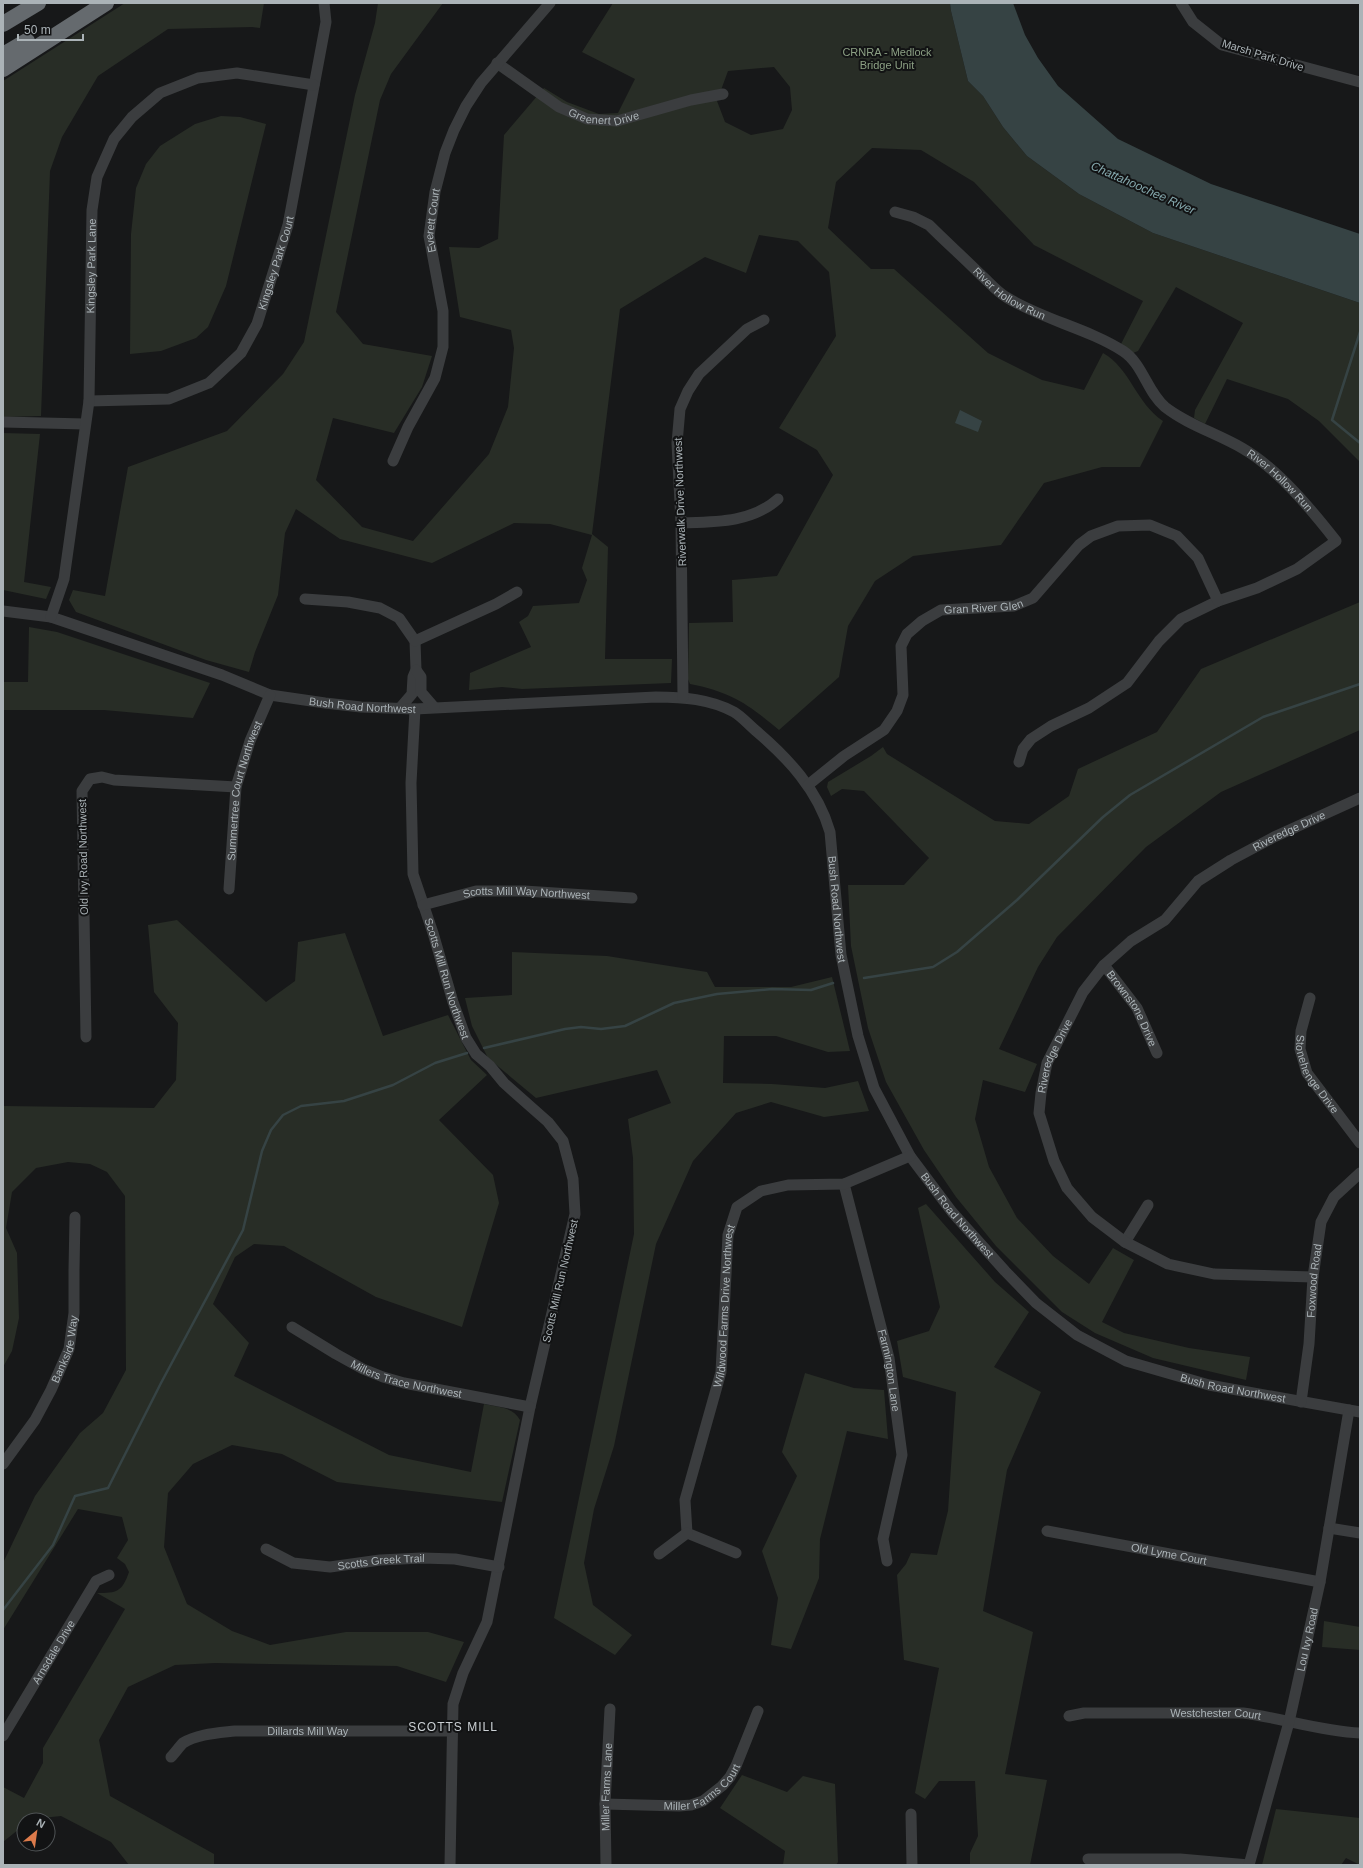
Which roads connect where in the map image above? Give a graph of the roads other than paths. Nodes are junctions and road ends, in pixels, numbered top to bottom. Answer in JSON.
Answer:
{"nodes":[{"id":1,"x":38,"y":3,"type":"edge"},
{"id":2,"x":89,"y":3,"type":"edge"},
{"id":3,"x":106,"y":3,"type":"edge"},
{"id":4,"x":324,"y":3,"type":"edge"},
{"id":5,"x":550,"y":3,"type":"edge"},
{"id":6,"x":1181,"y":3,"type":"edge"},
{"id":7,"x":3,"y":24,"type":"edge"},
{"id":8,"x":3,"y":55,"type":"edge"},
{"id":9,"x":497,"y":63,"type":"junction"},
{"id":10,"x":3,"y":69,"type":"edge"},
{"id":11,"x":1360,"y":82,"type":"edge"},
{"id":12,"x":314,"y":85,"type":"junction"},
{"id":13,"x":723,"y":94,"type":"dead end"},
{"id":14,"x":895,"y":212,"type":"dead end"},
{"id":15,"x":764,"y":320,"type":"dead end"},
{"id":16,"x":89,"y":401,"type":"junction"},
{"id":17,"x":3,"y":422,"type":"edge"},
{"id":18,"x":85,"y":424,"type":"junction"},
{"id":19,"x":393,"y":461,"type":"dead end"},
{"id":20,"x":778,"y":499,"type":"dead end"},
{"id":21,"x":681,"y":523,"type":"junction"},
{"id":22,"x":517,"y":592,"type":"dead end"},
{"id":23,"x":305,"y":599,"type":"dead end"},
{"id":24,"x":1218,"y":601,"type":"junction"},
{"id":25,"x":3,"y":611,"type":"edge"},
{"id":26,"x":51,"y":617,"type":"junction"},
{"id":27,"x":415,"y":641,"type":"junction"},
{"id":28,"x":416,"y":670,"type":"junction"},
{"id":29,"x":270,"y":695,"type":"junction"},
{"id":30,"x":683,"y":697,"type":"junction"},
{"id":31,"x":434,"y":707,"type":"junction"},
{"id":32,"x":400,"y":708,"type":"junction"},
{"id":33,"x":416,"y":709,"type":"junction"},
{"id":34,"x":1019,"y":762,"type":"dead end"},
{"id":35,"x":808,"y":785,"type":"junction"},
{"id":36,"x":236,"y":787,"type":"junction"},
{"id":37,"x":1360,"y":798,"type":"edge"},
{"id":38,"x":229,"y":889,"type":"dead end"},
{"id":39,"x":632,"y":898,"type":"dead end"},
{"id":40,"x":423,"y":905,"type":"junction"},
{"id":41,"x":1104,"y":965,"type":"junction"},
{"id":42,"x":1310,"y":998,"type":"dead end"},
{"id":43,"x":86,"y":1037,"type":"dead end"},
{"id":44,"x":1157,"y":1053,"type":"dead end"},
{"id":45,"x":1360,"y":1143,"type":"edge"},
{"id":46,"x":910,"y":1156,"type":"junction"},
{"id":47,"x":1360,"y":1173,"type":"edge"},
{"id":48,"x":844,"y":1184,"type":"junction"},
{"id":49,"x":1148,"y":1205,"type":"dead end"},
{"id":50,"x":75,"y":1217,"type":"dead end"},
{"id":51,"x":1125,"y":1242,"type":"junction"},
{"id":52,"x":1313,"y":1277,"type":"junction"},
{"id":53,"x":292,"y":1327,"type":"dead end"},
{"id":54,"x":1301,"y":1402,"type":"junction"},
{"id":55,"x":530,"y":1407,"type":"junction"},
{"id":56,"x":1354,"y":1411,"type":"edge"},
{"id":57,"x":3,"y":1464,"type":"edge"},
{"id":58,"x":1329,"y":1528,"type":"junction"},
{"id":59,"x":1047,"y":1531,"type":"dead end"},
{"id":60,"x":687,"y":1533,"type":"junction"},
{"id":61,"x":1360,"y":1534,"type":"edge"},
{"id":62,"x":266,"y":1549,"type":"dead end"},
{"id":63,"x":736,"y":1553,"type":"dead end"},
{"id":64,"x":659,"y":1554,"type":"dead end"},
{"id":65,"x":887,"y":1561,"type":"dead end"},
{"id":66,"x":499,"y":1567,"type":"junction"},
{"id":67,"x":109,"y":1575,"type":"dead end"},
{"id":68,"x":1320,"y":1582,"type":"junction"},
{"id":69,"x":610,"y":1709,"type":"dead end"},
{"id":70,"x":758,"y":1712,"type":"dead end"},
{"id":71,"x":1069,"y":1716,"type":"dead end"},
{"id":72,"x":1289,"y":1722,"type":"junction"},
{"id":73,"x":453,"y":1730,"type":"junction"},
{"id":74,"x":1360,"y":1732,"type":"edge"},
{"id":75,"x":3,"y":1736,"type":"edge"},
{"id":76,"x":171,"y":1758,"type":"dead end"},
{"id":77,"x":606,"y":1804,"type":"junction"},
{"id":78,"x":911,"y":1814,"type":"dead end"},
{"id":79,"x":1088,"y":1859,"type":"dead end"},
{"id":80,"x":450,"y":1865,"type":"edge"},
{"id":81,"x":606,"y":1865,"type":"edge"},
{"id":82,"x":912,"y":1865,"type":"edge"},
{"id":83,"x":1249,"y":1865,"type":"edge"}],
"edges":[{"from":1,"to":7,"type":"highway"},
{"from":2,"to":8,"type":"highway"},
{"from":3,"to":10,"type":"highway"},
{"from":4,"to":12,"type":"street","name":"Kingsley Park Court"},
{"from":5,"to":9,"type":"street","name":"Everett Court"},
{"from":6,"to":11,"type":"street","name":"Marsh Park Drive"},
{"from":9,"to":13,"type":"street","name":"Greenert Drive"},
{"from":9,"to":19,"type":"street","name":"Everett Court"},
{"from":12,"to":16,"type":"street","name":"Kingsley Park Court"},
{"from":12,"to":16,"type":"street","name":"Kingsley Park Lane"},
{"from":14,"to":24,"type":"street","name":"River Hollow Run"},
{"from":15,"to":21,"type":"street","name":"Riverwalk Drive Northwest"},
{"from":16,"to":18,"type":"street","name":"Kingsley Park Lane"},
{"from":17,"to":18,"type":"street"},
{"from":18,"to":26,"type":"street","name":"Kingsley Park Lane"},
{"from":20,"to":21,"type":"street"},
{"from":21,"to":30,"type":"street","name":"Riverwalk Drive Northwest"},
{"from":22,"to":27,"type":"street"},
{"from":23,"to":27,"type":"street"},
{"from":24,"to":34,"type":"street","name":"River Hollow Run"},
{"from":24,"to":35,"type":"street","name":"Gran River Glen"},
{"from":25,"to":26,"type":"street","name":"Bush Road Northwest"},
{"from":26,"to":29,"type":"street","name":"Bush Road Northwest"},
{"from":27,"to":28,"type":"street"},
{"from":28,"to":31,"type":"street"},
{"from":28,"to":32,"type":"street"},
{"from":29,"to":32,"type":"street","name":"Bush Road Northwest"},
{"from":29,"to":36,"type":"street","name":"Summertree Court Northwest"},
{"from":30,"to":31,"type":"street","name":"Bush Road Northwest"},
{"from":30,"to":35,"type":"street","name":"Bush Road Northwest"},
{"from":31,"to":33,"type":"street","name":"Bush Road Northwest"},
{"from":32,"to":33,"type":"street","name":"Bush Road Northwest"},
{"from":33,"to":40,"type":"street","name":"Scotts Mill Run Northwest"},
{"from":35,"to":46,"type":"street","name":"Bush Road Northwest"},
{"from":36,"to":38,"type":"street","name":"Summertree Court Northwest"},
{"from":36,"to":43,"type":"street","name":"Old Ivy Road Northwest"},
{"from":37,"to":41,"type":"street","name":"Riveredge Drive"},
{"from":39,"to":40,"type":"street","name":"Scotts Mill Way Northwest"},
{"from":40,"to":55,"type":"street","name":"Scotts Mill Run Northwest"},
{"from":41,"to":44,"type":"street","name":"Brownstone Drive"},
{"from":41,"to":51,"type":"street","name":"Riveredge Drive"},
{"from":42,"to":45,"type":"street","name":"Stonehenge Drive"},
{"from":46,"to":48,"type":"street","name":"Wildwood Farms Drive Northwest"},
{"from":46,"to":54,"type":"street","name":"Bush Road Northwest"},
{"from":47,"to":52,"type":"street","name":"Foxwood Road"},
{"from":48,"to":60,"type":"street","name":"Wildwood Farms Drive Northwest"},
{"from":48,"to":65,"type":"street","name":"Farmington Lane"},
{"from":49,"to":51,"type":"street"},
{"from":50,"to":57,"type":"street","name":"Bankside Way"},
{"from":51,"to":52,"type":"street","name":"Riveredge Drive"},
{"from":52,"to":54,"type":"street","name":"Foxwood Road"},
{"from":53,"to":55,"type":"street","name":"Millers Trace Northwest"},
{"from":54,"to":56,"type":"street","name":"Bush Road Northwest"},
{"from":55,"to":66,"type":"street","name":"Scotts Mill Run Northwest"},
{"from":56,"to":58,"type":"street","name":"Lou Ivy Road"},
{"from":58,"to":61,"type":"street"},
{"from":58,"to":68,"type":"street","name":"Lou Ivy Road"},
{"from":59,"to":68,"type":"street","name":"Old Lyme Court"},
{"from":60,"to":63,"type":"street"},
{"from":60,"to":64,"type":"street"},
{"from":62,"to":66,"type":"street","name":"Scotts Greek Trail"},
{"from":66,"to":73,"type":"street","name":"Scotts Mill Run Northwest"},
{"from":67,"to":75,"type":"street","name":"Arnsdale Drive"},
{"from":68,"to":72,"type":"street","name":"Lou Ivy Road"},
{"from":69,"to":77,"type":"street","name":"Miller Farms Lane"},
{"from":70,"to":77,"type":"street","name":"Miller Farms Court"},
{"from":71,"to":72,"type":"street","name":"Westchester Court"},
{"from":72,"to":74,"type":"street","name":"Westchester Court"},
{"from":72,"to":83,"type":"street","name":"Lou Ivy Road"},
{"from":73,"to":76,"type":"street","name":"Dillards Mill Way"},
{"from":73,"to":80,"type":"street","name":"Scotts Mill Run Northwest"},
{"from":77,"to":81,"type":"street","name":"Miller Farms Lane"},
{"from":78,"to":82,"type":"street"},
{"from":79,"to":83,"type":"street"}]}
